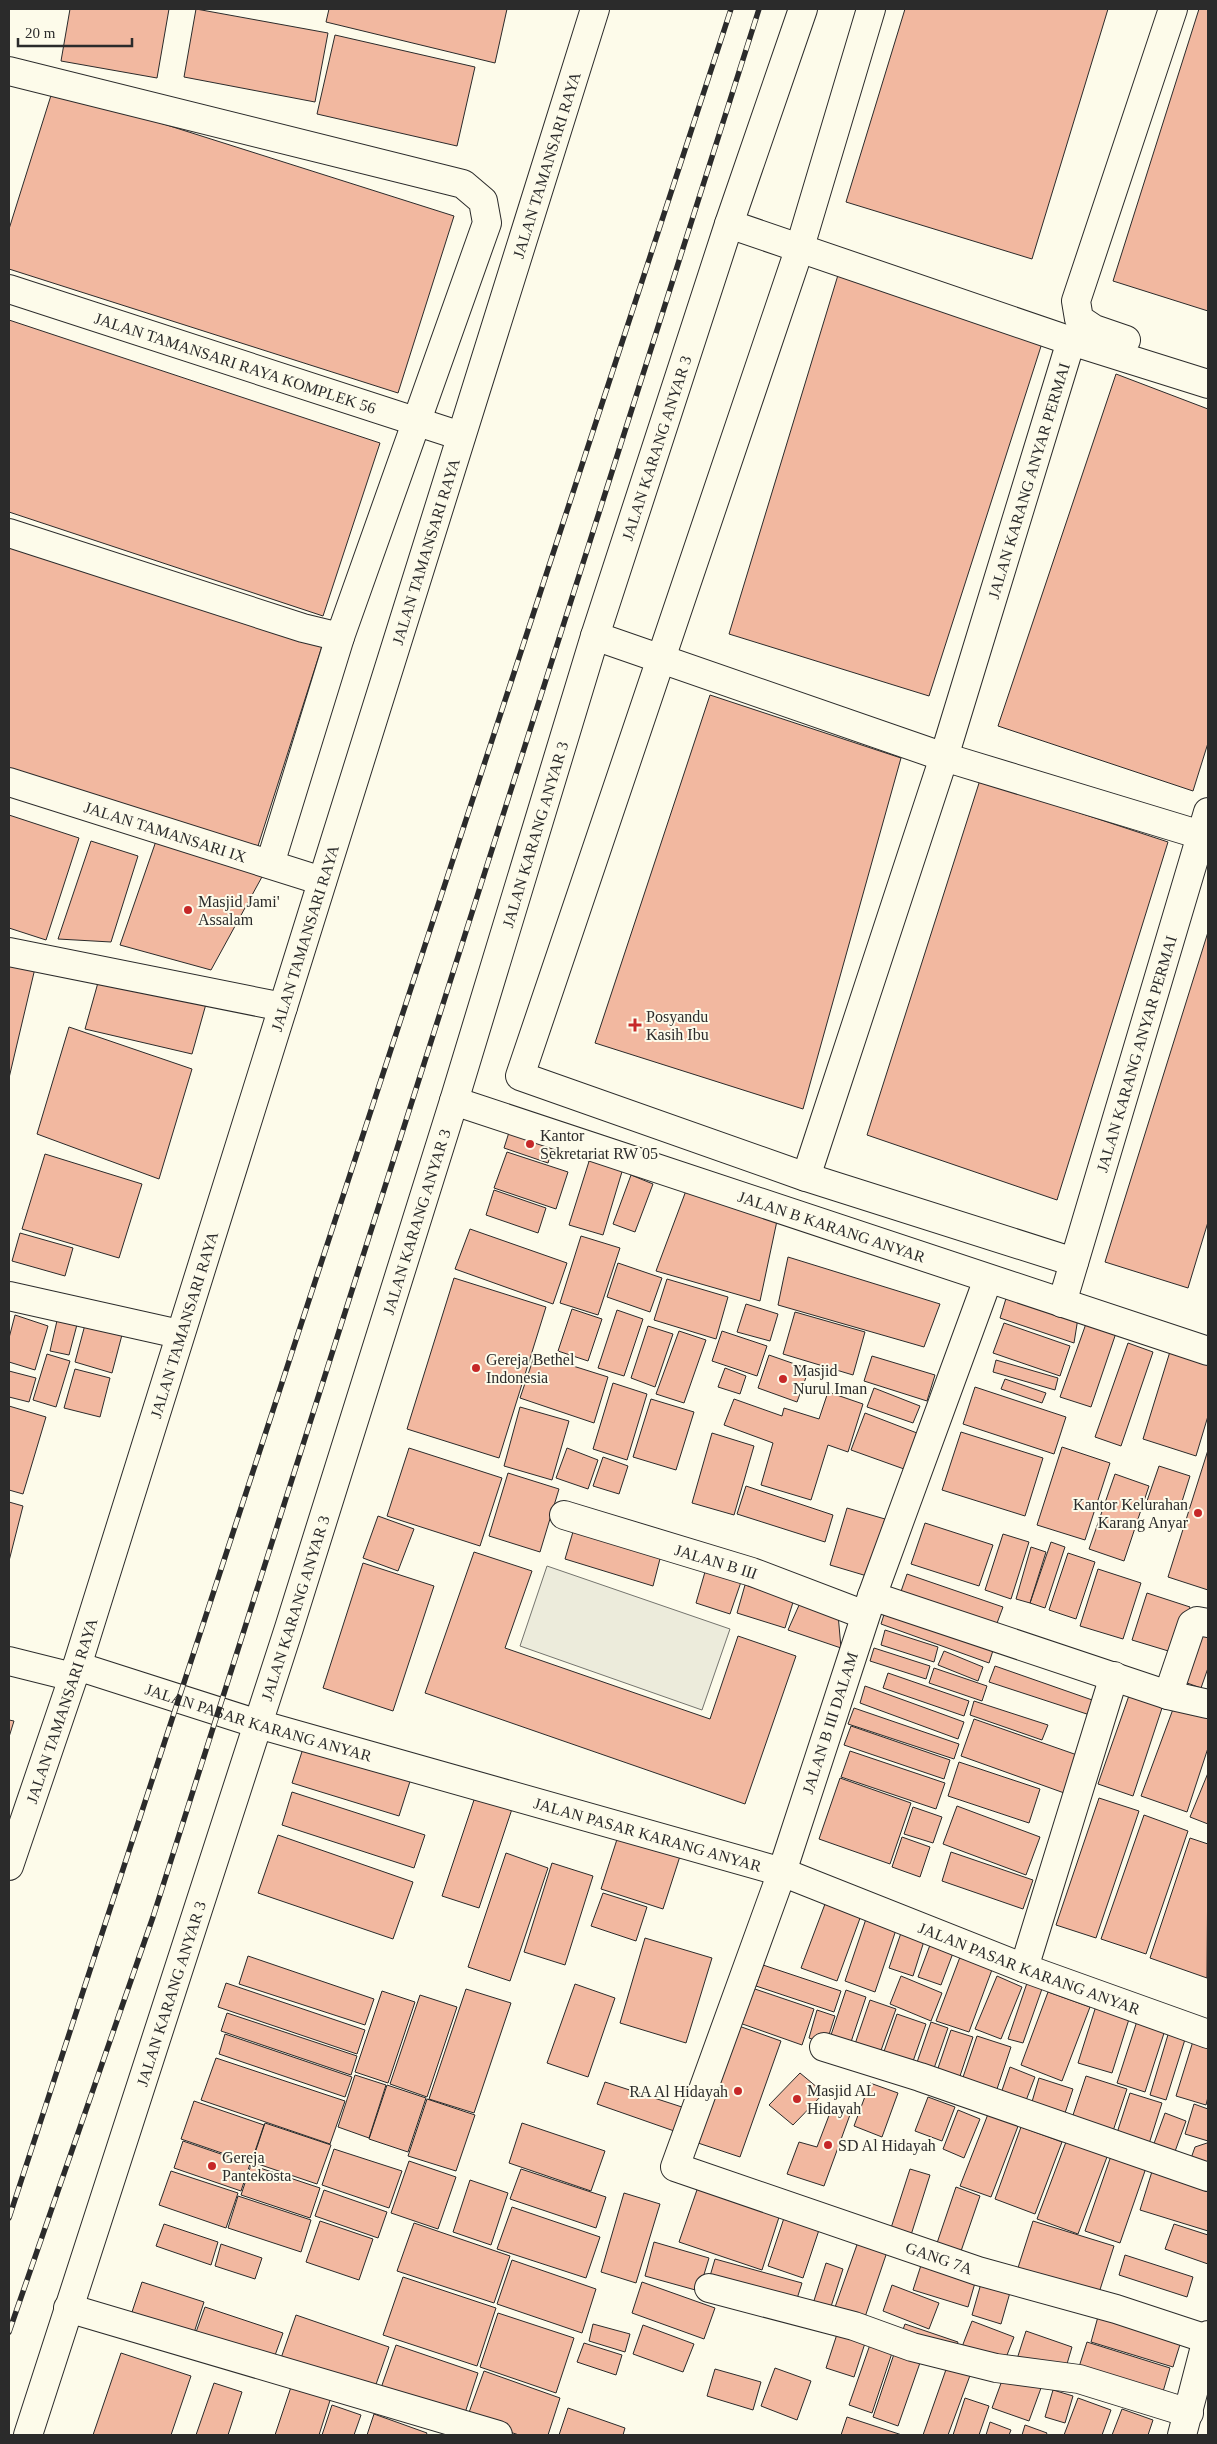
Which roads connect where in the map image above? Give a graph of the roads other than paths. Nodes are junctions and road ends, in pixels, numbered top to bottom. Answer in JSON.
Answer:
{"nodes":[{"id":1,"x":595,"y":9,"type":"edge"},
{"id":2,"x":803,"y":9,"type":"edge"},
{"id":3,"x":872,"y":9,"type":"edge"},
{"id":4,"x":1173,"y":9,"type":"edge"},
{"id":5,"x":9,"y":71,"type":"edge"},
{"id":6,"x":730,"y":224,"type":"junction"},
{"id":7,"x":800,"y":247,"type":"junction"},
{"id":8,"x":9,"y":289,"type":"edge"},
{"id":9,"x":1071,"y":341,"type":"junction"},
{"id":10,"x":1208,"y":366,"type":"edge"},
{"id":11,"x":1208,"y":384,"type":"edge"},
{"id":12,"x":416,"y":420,"type":"junction"},
{"id":13,"x":461,"y":436,"type":"junction"},
{"id":14,"x":9,"y":533,"type":"edge"},
{"id":15,"x":595,"y":636,"type":"junction"},
{"id":16,"x":340,"y":637,"type":"junction"},
{"id":17,"x":660,"y":657,"type":"junction"},
{"id":18,"x":944,"y":757,"type":"junction"},
{"id":19,"x":9,"y":782,"type":"edge"},
{"id":20,"x":1205,"y":824,"type":"edge"},
{"id":21,"x":270,"y":864,"type":"junction"},
{"id":22,"x":322,"y":881,"type":"junction"},
{"id":23,"x":9,"y":952,"type":"edge"},
{"id":24,"x":283,"y":1007,"type":"junction"},
{"id":25,"x":454,"y":1101,"type":"junction"},
{"id":26,"x":806,"y":1178,"type":"junction"},
{"id":27,"x":1072,"y":1268,"type":"junction"},
{"id":28,"x":988,"y":1278,"type":"junction"},
{"id":29,"x":9,"y":1296,"type":"edge"},
{"id":30,"x":1062,"y":1303,"type":"junction"},
{"id":31,"x":180,"y":1334,"type":"junction"},
{"id":32,"x":1208,"y":1351,"type":"edge"},
{"id":33,"x":564,"y":1515,"type":"dead end"},
{"id":34,"x":869,"y":1606,"type":"junction"},
{"id":35,"x":1208,"y":1623,"type":"edge"},
{"id":36,"x":9,"y":1661,"type":"edge"},
{"id":37,"x":75,"y":1672,"type":"junction"},
{"id":38,"x":1114,"y":1676,"type":"junction"},
{"id":39,"x":1168,"y":1695,"type":"junction"},
{"id":40,"x":1208,"y":1704,"type":"edge"},
{"id":41,"x":258,"y":1724,"type":"junction"},
{"id":42,"x":9,"y":1866,"type":"edge"},
{"id":43,"x":782,"y":1872,"type":"junction"},
{"id":44,"x":1024,"y":1968,"type":"junction"},
{"id":45,"x":1208,"y":2034,"type":"edge"},
{"id":46,"x":824,"y":2047,"type":"dead end"},
{"id":47,"x":675,"y":2167,"type":"joint"},
{"id":48,"x":1208,"y":2177,"type":"edge"},
{"id":49,"x":709,"y":2288,"type":"dead end"},
{"id":50,"x":68,"y":2308,"type":"junction"},
{"id":51,"x":1208,"y":2337,"type":"edge"},
{"id":52,"x":1186,"y":2424,"type":"edge"},
{"id":53,"x":28,"y":2435,"type":"edge"},
{"id":54,"x":498,"y":2435,"type":"edge"}],
"edges":[{"from":1,"to":13,"type":"street","name":"JALAN TAMANSARI RAYA"},
{"from":2,"to":6,"type":"street","name":"JALAN KARANG ANYAR 3"},
{"from":3,"to":7,"type":"street"},
{"from":4,"to":10,"type":"street"},
{"from":5,"to":12,"type":"street"},
{"from":6,"to":7,"type":"street"},
{"from":6,"to":15,"type":"street","name":"JALAN KARANG ANYAR 3"},
{"from":7,"to":9,"type":"street"},
{"from":7,"to":17,"type":"street"},
{"from":8,"to":12,"type":"street","name":"JALAN TAMANSARI RAYA KOMPLEK 56"},
{"from":9,"to":11,"type":"street","name":"JALAN KARANG ANYAR PERMAI"},
{"from":9,"to":18,"type":"street","name":"JALAN KARANG ANYAR PERMAI"},
{"from":12,"to":13,"type":"street","name":"JALAN TAMANSARI RAYA KOMPLEK 56"},
{"from":12,"to":16,"type":"street"},
{"from":13,"to":22,"type":"street","name":"JALAN TAMANSARI RAYA"},
{"from":14,"to":16,"type":"street"},
{"from":15,"to":17,"type":"street","name":"JALAN KARANG ANYAR PERMAI"},
{"from":15,"to":25,"type":"street","name":"JALAN KARANG ANYAR 3"},
{"from":16,"to":21,"type":"street"},
{"from":17,"to":18,"type":"street","name":"JALAN KARANG ANYAR PERMAI"},
{"from":17,"to":26,"type":"street"},
{"from":18,"to":20,"type":"street","name":"JALAN KARANG ANYAR PERMAI"},
{"from":18,"to":26,"type":"street","name":"JALAN KARANG ANYAR PERMAI"},
{"from":19,"to":21,"type":"street","name":"JALAN TAMANSARI IX"},
{"from":20,"to":27,"type":"street","name":"JALAN KARANG ANYAR PERMAI"},
{"from":21,"to":22,"type":"street","name":"JALAN TAMANSARI IX"},
{"from":22,"to":24,"type":"street","name":"JALAN TAMANSARI RAYA"},
{"from":23,"to":24,"type":"street"},
{"from":24,"to":31,"type":"street","name":"JALAN TAMANSARI RAYA"},
{"from":25,"to":28,"type":"street","name":"JALAN B KARANG ANYAR"},
{"from":25,"to":41,"type":"street","name":"JALAN KARANG ANYAR 3"},
{"from":26,"to":27,"type":"street"},
{"from":27,"to":30,"type":"street","name":"JALAN KARANG ANYAR PERMAI"},
{"from":28,"to":30,"type":"street","name":"JALAN B KARANG ANYAR"},
{"from":28,"to":34,"type":"street","name":"JALAN B III DALAM"},
{"from":29,"to":31,"type":"street"},
{"from":30,"to":32,"type":"street","name":"JALAN B KARANG ANYAR"},
{"from":31,"to":37,"type":"street","name":"JALAN TAMANSARI RAYA"},
{"from":33,"to":34,"type":"street","name":"JALAN B III"},
{"from":34,"to":38,"type":"street","name":"JALAN B III"},
{"from":34,"to":43,"type":"street","name":"JALAN B III DALAM"},
{"from":35,"to":39,"type":"street"},
{"from":36,"to":37,"type":"street","name":"JALAN PASAR KARANG ANYAR"},
{"from":37,"to":41,"type":"street","name":"JALAN PASAR KARANG ANYAR"},
{"from":37,"to":42,"type":"street","name":"JALAN TAMANSARI RAYA"},
{"from":38,"to":39,"type":"street","name":"JALAN B III"},
{"from":38,"to":44,"type":"street"},
{"from":39,"to":40,"type":"street","name":"JALAN B III"},
{"from":41,"to":43,"type":"street","name":"JALAN PASAR KARANG ANYAR"},
{"from":41,"to":50,"type":"street","name":"JALAN KARANG ANYAR 3"},
{"from":43,"to":44,"type":"street","name":"JALAN PASAR KARANG ANYAR"},
{"from":43,"to":47,"type":"street","name":"JALAN B III DALAM"},
{"from":44,"to":45,"type":"street","name":"JALAN PASAR KARANG ANYAR"},
{"from":46,"to":48,"type":"street"},
{"from":47,"to":51,"type":"street","name":"GANG 7A"},
{"from":49,"to":52,"type":"street"},
{"from":50,"to":53,"type":"street","name":"JALAN KARANG ANYAR 3"},
{"from":50,"to":54,"type":"street"},
{"from":51,"to":52,"type":"street"}]}
